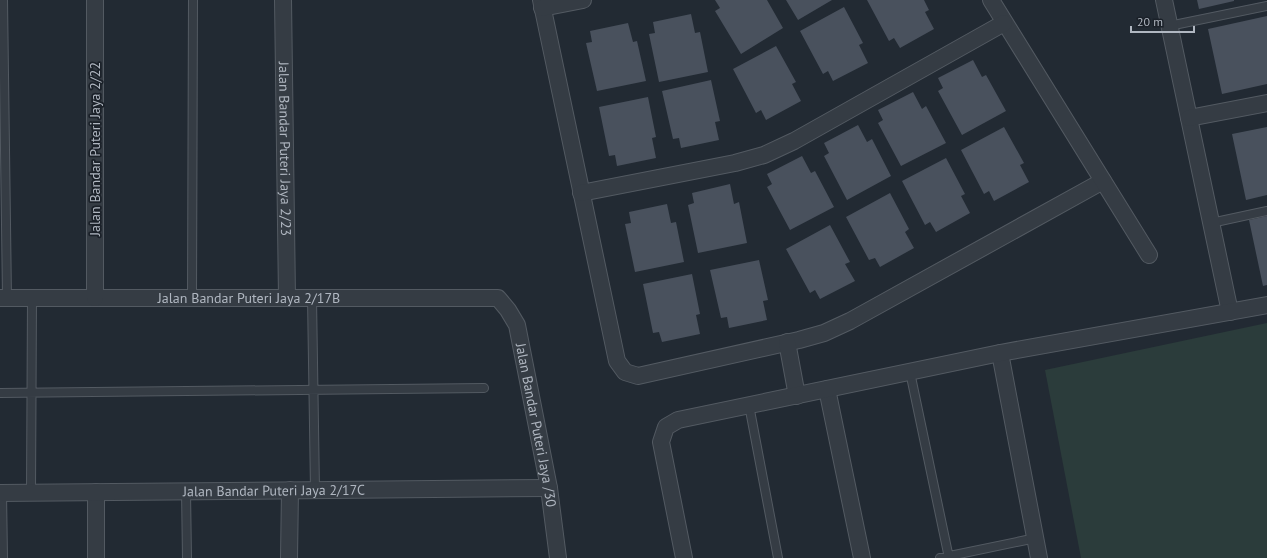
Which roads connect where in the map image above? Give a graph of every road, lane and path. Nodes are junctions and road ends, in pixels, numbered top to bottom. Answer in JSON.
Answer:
{"nodes":[{"id":1,"x":3,"y":0,"type":"edge"},
{"id":2,"x":95,"y":0,"type":"edge"},
{"id":3,"x":193,"y":0,"type":"edge"},
{"id":4,"x":283,"y":0,"type":"edge"},
{"id":5,"x":583,"y":0,"type":"edge"},
{"id":6,"x":991,"y":0,"type":"edge"},
{"id":7,"x":1164,"y":0,"type":"edge"},
{"id":8,"x":541,"y":4,"type":"edge"},
{"id":9,"x":1267,"y":6,"type":"edge"},
{"id":10,"x":1004,"y":23,"type":"junction"},
{"id":11,"x":1169,"y":26,"type":"junction"},
{"id":12,"x":1267,"y":103,"type":"edge"},
{"id":13,"x":1188,"y":118,"type":"junction"},
{"id":14,"x":1103,"y":180,"type":"junction"},
{"id":15,"x":581,"y":193,"type":"junction"},
{"id":16,"x":1267,"y":211,"type":"edge"},
{"id":17,"x":1211,"y":223,"type":"junction"},
{"id":18,"x":1149,"y":255,"type":"dead end"},
{"id":19,"x":3,"y":298,"type":"edge"},
{"id":20,"x":32,"y":298,"type":"junction"},
{"id":21,"x":95,"y":298,"type":"junction"},
{"id":22,"x":192,"y":298,"type":"junction"},
{"id":23,"x":286,"y":298,"type":"junction"},
{"id":24,"x":312,"y":298,"type":"junction"},
{"id":25,"x":498,"y":298,"type":"joint"},
{"id":26,"x":1267,"y":305,"type":"edge"},
{"id":27,"x":1230,"y":312,"type":"junction"},
{"id":28,"x":787,"y":342,"type":"junction"},
{"id":29,"x":1000,"y":353,"type":"junction"},
{"id":30,"x":910,"y":372,"type":"junction"},
{"id":31,"x":484,"y":388,"type":"dead end"},
{"id":32,"x":827,"y":389,"type":"junction"},
{"id":33,"x":313,"y":390,"type":"junction"},
{"id":34,"x":0,"y":393,"type":"edge"},
{"id":35,"x":32,"y":393,"type":"junction"},
{"id":36,"x":797,"y":396,"type":"junction"},
{"id":37,"x":749,"y":404,"type":"junction"},
{"id":38,"x":549,"y":488,"type":"junction"},
{"id":39,"x":290,"y":490,"type":"junction"},
{"id":40,"x":315,"y":490,"type":"junction"},
{"id":41,"x":186,"y":491,"type":"junction"},
{"id":42,"x":30,"y":492,"type":"junction"},
{"id":43,"x":96,"y":492,"type":"junction"},
{"id":44,"x":1,"y":493,"type":"edge"},
{"id":45,"x":1036,"y":538,"type":"junction"},
{"id":46,"x":948,"y":557,"type":"edge"},
{"id":47,"x":3,"y":558,"type":"edge"},
{"id":48,"x":96,"y":558,"type":"edge"},
{"id":49,"x":187,"y":558,"type":"edge"},
{"id":50,"x":289,"y":558,"type":"edge"},
{"id":51,"x":558,"y":558,"type":"edge"},
{"id":52,"x":684,"y":558,"type":"edge"},
{"id":53,"x":778,"y":558,"type":"edge"},
{"id":54,"x":862,"y":558,"type":"edge"},
{"id":55,"x":940,"y":558,"type":"edge"},
{"id":56,"x":1039,"y":558,"type":"edge"}],
"edges":[{"from":1,"to":19,"type":"lane"},
{"from":2,"to":21,"type":"street","name":"Jalan Bandar Puteri Jaya 2/22"},
{"from":3,"to":22,"type":"lane"},
{"from":4,"to":23,"type":"street","name":"Jalan Bandar Puteri Jaya 2/23"},
{"from":5,"to":8,"type":"street"},
{"from":6,"to":10,"type":"street"},
{"from":7,"to":11,"type":"street"},
{"from":8,"to":15,"type":"street"},
{"from":9,"to":11,"type":"lane"},
{"from":10,"to":14,"type":"street"},
{"from":10,"to":15,"type":"street"},
{"from":11,"to":13,"type":"street"},
{"from":12,"to":13,"type":"street"},
{"from":13,"to":17,"type":"street"},
{"from":14,"to":18,"type":"street"},
{"from":14,"to":28,"type":"street"},
{"from":15,"to":28,"type":"street"},
{"from":16,"to":17,"type":"lane"},
{"from":17,"to":27,"type":"street"},
{"from":19,"to":20,"type":"street","name":"Jalan Bandar Puteri Jaya 2/17B"},
{"from":20,"to":21,"type":"street","name":"Jalan Bandar Puteri Jaya 2/17B"},
{"from":20,"to":35,"type":"lane"},
{"from":21,"to":22,"type":"street","name":"Jalan Bandar Puteri Jaya 2/17B"},
{"from":22,"to":23,"type":"street","name":"Jalan Bandar Puteri Jaya 2/17B"},
{"from":23,"to":24,"type":"street","name":"Jalan Bandar Puteri Jaya 2/17B"},
{"from":24,"to":25,"type":"street","name":"Jalan Bandar Puteri Jaya 2/17B"},
{"from":24,"to":33,"type":"lane"},
{"from":25,"to":38,"type":"street","name":"Jalan Bandar Puteri Jaya /30"},
{"from":26,"to":27,"type":"street"},
{"from":27,"to":29,"type":"street"},
{"from":28,"to":36,"type":"street"},
{"from":29,"to":30,"type":"street"},
{"from":29,"to":45,"type":"street"},
{"from":30,"to":32,"type":"street"},
{"from":30,"to":46,"type":"lane"},
{"from":31,"to":33,"type":"lane"},
{"from":32,"to":36,"type":"street"},
{"from":32,"to":54,"type":"street"},
{"from":33,"to":35,"type":"lane"},
{"from":33,"to":40,"type":"lane"},
{"from":34,"to":35,"type":"lane"},
{"from":35,"to":42,"type":"lane"},
{"from":36,"to":37,"type":"street"},
{"from":37,"to":52,"type":"street"},
{"from":37,"to":53,"type":"lane"},
{"from":38,"to":40,"type":"street","name":"Jalan Bandar Puteri Jaya 2/17C"},
{"from":38,"to":51,"type":"street","name":"Jalan Bandar Puteri Jaya /30"},
{"from":39,"to":40,"type":"street","name":"Jalan Bandar Puteri Jaya 2/17C"},
{"from":39,"to":41,"type":"street","name":"Jalan Bandar Puteri Jaya 2/17C"},
{"from":39,"to":50,"type":"street"},
{"from":41,"to":43,"type":"street","name":"Jalan Bandar Puteri Jaya 2/17C"},
{"from":41,"to":49,"type":"lane"},
{"from":42,"to":43,"type":"street","name":"Jalan Bandar Puteri Jaya 2/17C"},
{"from":42,"to":44,"type":"street","name":"Jalan Bandar Puteri Jaya 2/17C"},
{"from":43,"to":48,"type":"street"},
{"from":44,"to":47,"type":"lane"},
{"from":45,"to":46,"type":"lane"},
{"from":45,"to":56,"type":"street"},
{"from":46,"to":55,"type":"lane"}]}
